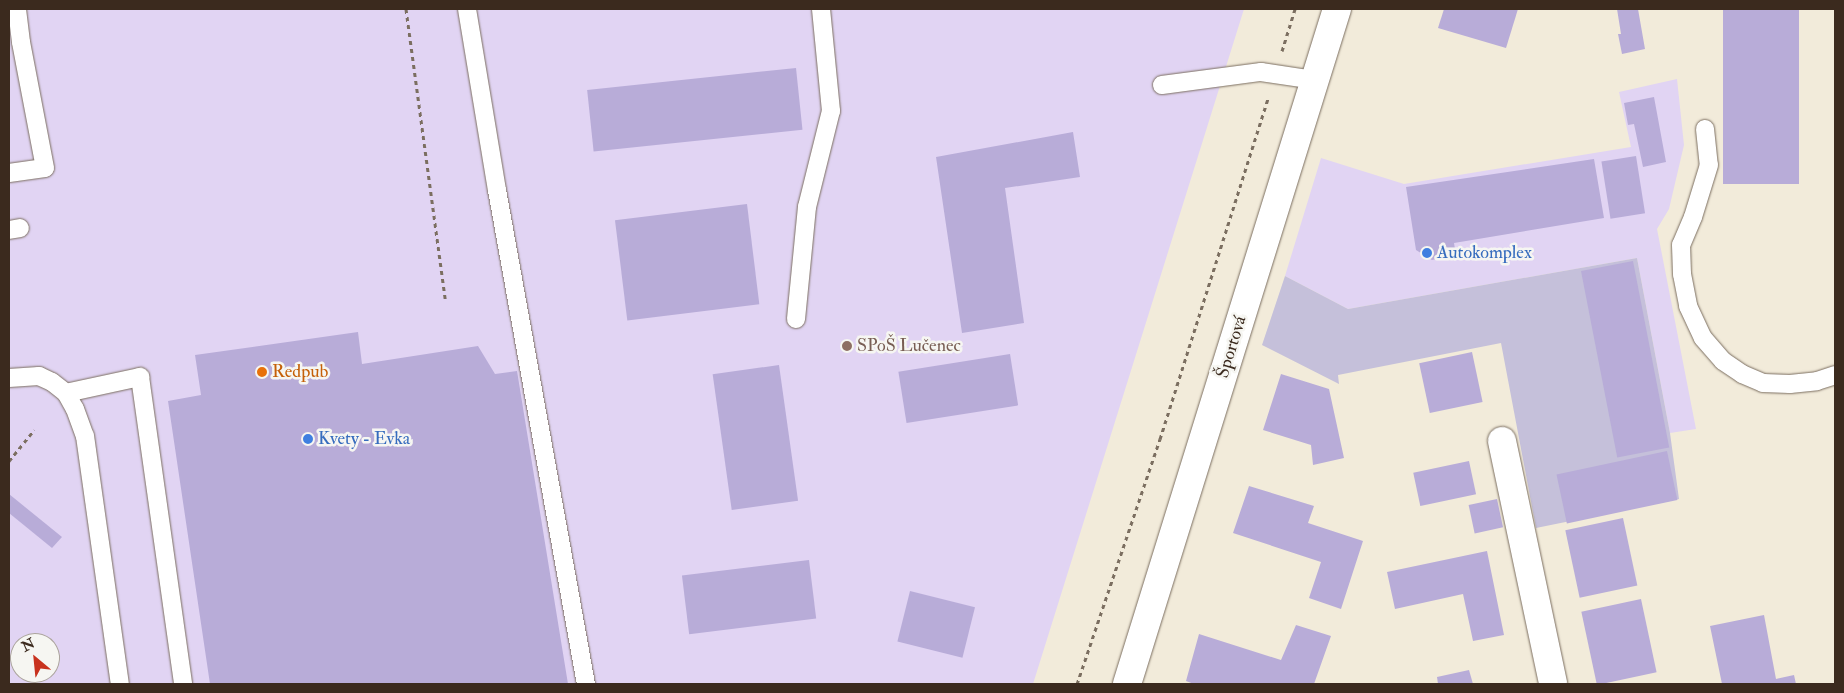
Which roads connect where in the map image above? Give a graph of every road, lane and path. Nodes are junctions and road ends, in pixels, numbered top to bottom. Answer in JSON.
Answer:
{"nodes":[{"id":1,"x":18,"y":9,"type":"edge"},
{"id":2,"x":406,"y":9,"type":"edge"},
{"id":3,"x":467,"y":9,"type":"edge"},
{"id":4,"x":821,"y":9,"type":"edge"},
{"id":5,"x":1295,"y":9,"type":"edge"},
{"id":6,"x":1337,"y":9,"type":"edge"},
{"id":7,"x":15,"y":43,"type":"edge"},
{"id":8,"x":1284,"y":47,"type":"dead end"},
{"id":9,"x":1315,"y":80,"type":"junction"},
{"id":10,"x":1162,"y":85,"type":"dead end"},
{"id":11,"x":1269,"y":96,"type":"dead end"},
{"id":12,"x":1705,"y":129,"type":"dead end"},
{"id":13,"x":9,"y":174,"type":"edge"},
{"id":14,"x":445,"y":299,"type":"dead end"},
{"id":15,"x":796,"y":319,"type":"dead end"},
{"id":16,"x":1835,"y":375,"type":"edge"},
{"id":17,"x":9,"y":378,"type":"edge"},
{"id":18,"x":66,"y":393,"type":"junction"},
{"id":19,"x":34,"y":430,"type":"dead end"},
{"id":20,"x":1502,"y":441,"type":"dead end"},
{"id":21,"x":9,"y":461,"type":"edge"},
{"id":22,"x":120,"y":684,"type":"edge"},
{"id":23,"x":183,"y":684,"type":"edge"},
{"id":24,"x":586,"y":684,"type":"edge"},
{"id":25,"x":1077,"y":684,"type":"edge"},
{"id":26,"x":1127,"y":684,"type":"edge"},
{"id":27,"x":1553,"y":684,"type":"edge"}],
"edges":[{"from":1,"to":7,"type":"lane"},
{"from":2,"to":14,"type":"path"},
{"from":3,"to":24,"type":"lane"},
{"from":4,"to":15,"type":"lane"},
{"from":5,"to":8,"type":"path"},
{"from":6,"to":9,"type":"street","name":"Športová"},
{"from":7,"to":13,"type":"lane"},
{"from":9,"to":10,"type":"lane"},
{"from":9,"to":26,"type":"street","name":"Športová"},
{"from":11,"to":25,"type":"path"},
{"from":12,"to":16,"type":"lane"},
{"from":17,"to":18,"type":"lane"},
{"from":18,"to":22,"type":"lane"},
{"from":18,"to":23,"type":"lane"},
{"from":19,"to":21,"type":"path"},
{"from":20,"to":27,"type":"street"}]}
